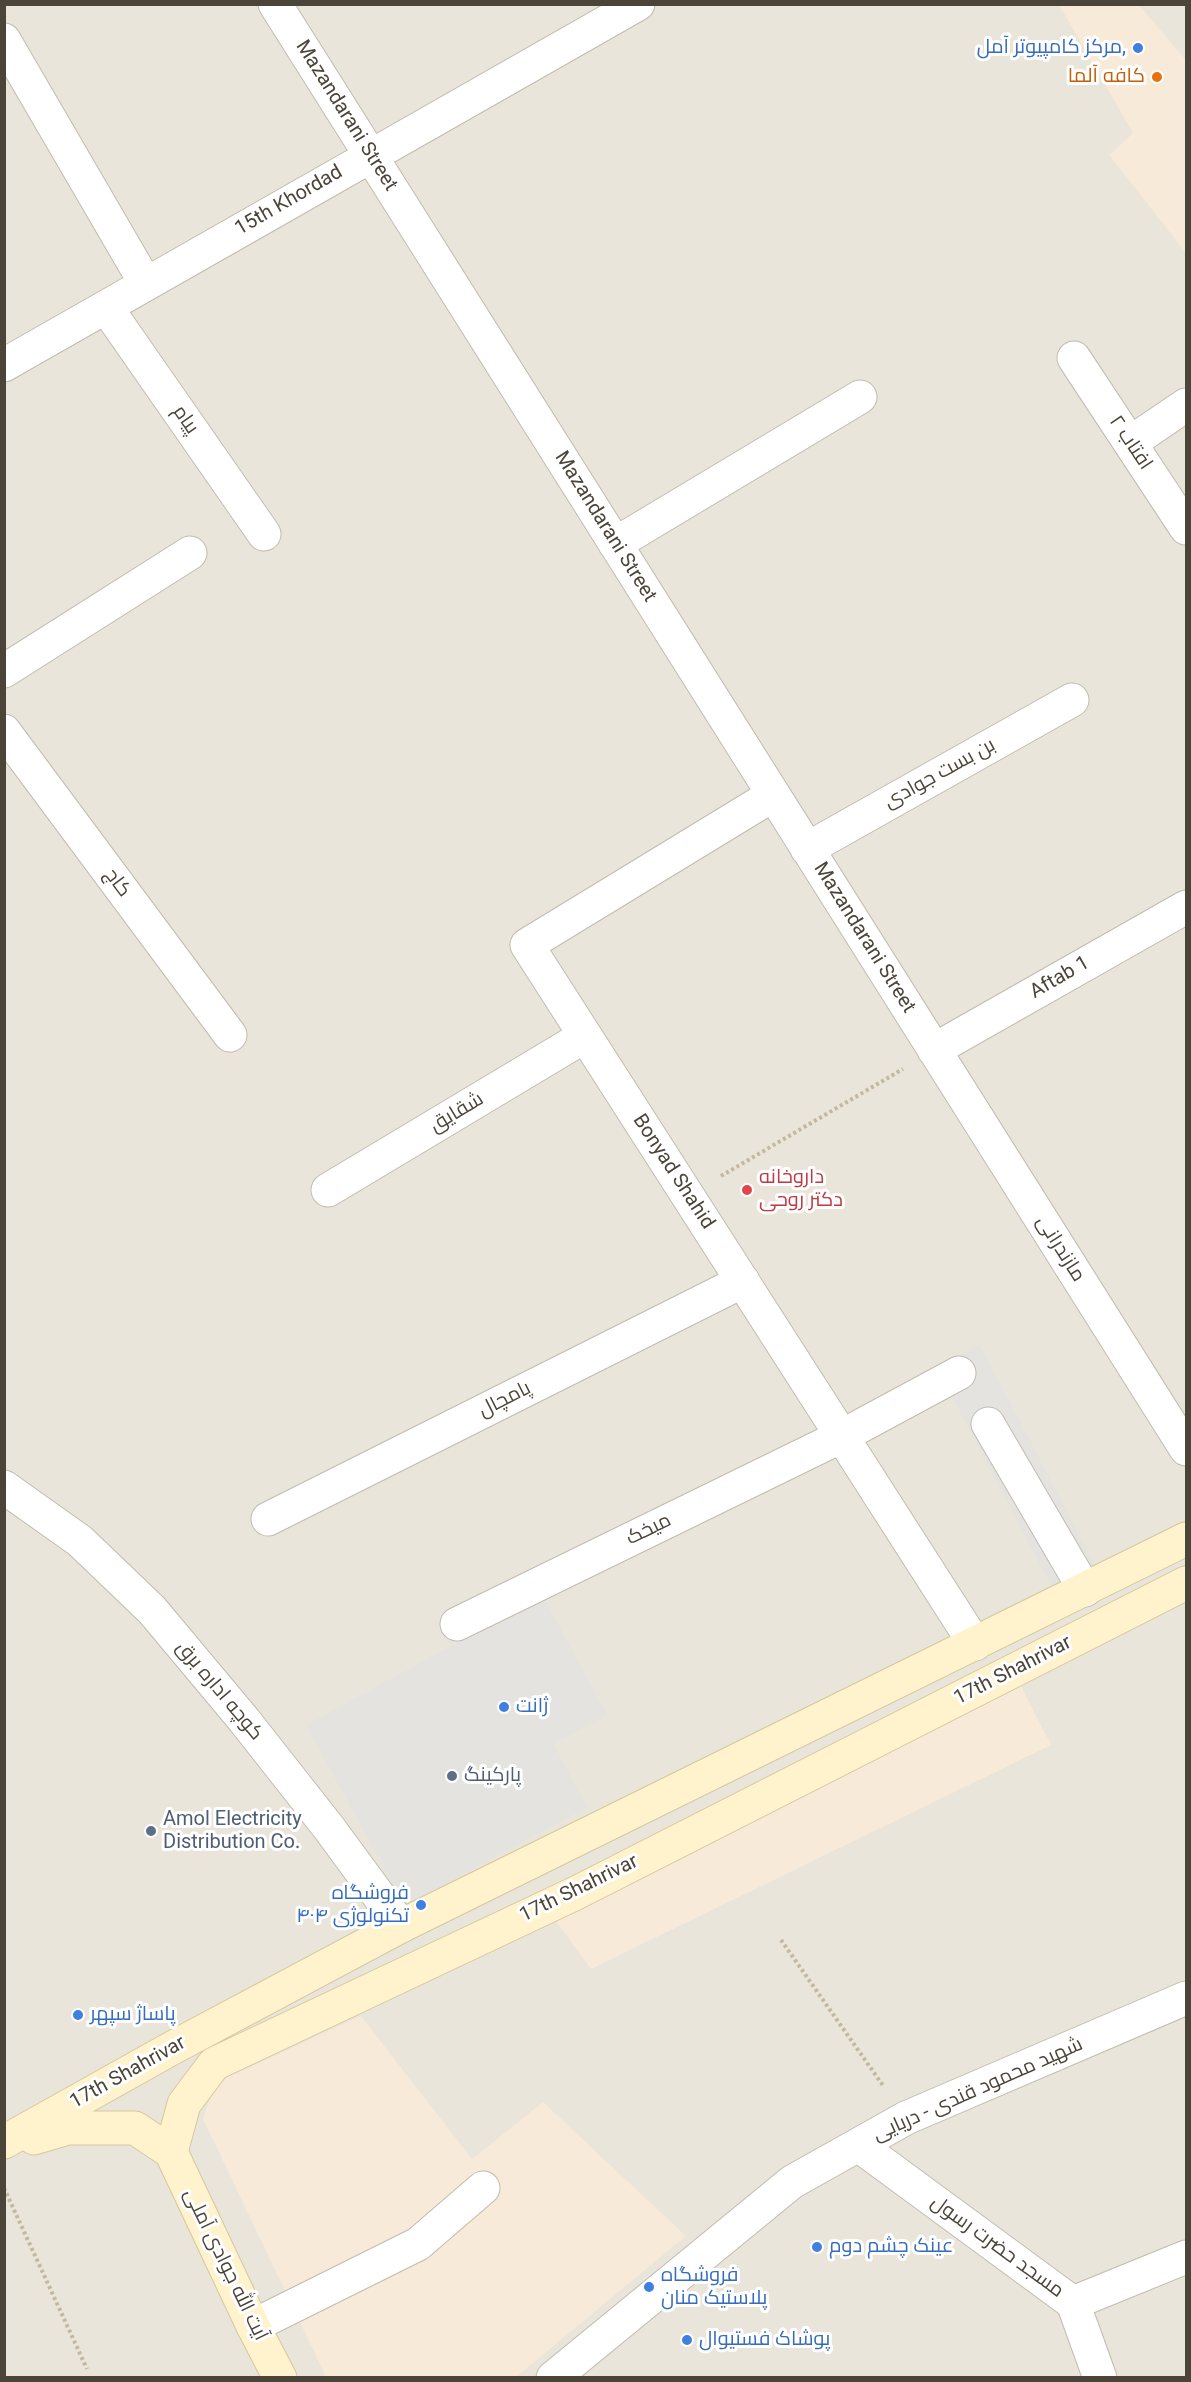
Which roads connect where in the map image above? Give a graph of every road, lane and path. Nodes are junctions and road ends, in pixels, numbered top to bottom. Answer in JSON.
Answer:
{"nodes":[{"id":1,"x":275,"y":4,"type":"edge"},
{"id":2,"x":638,"y":4,"type":"edge"},
{"id":3,"x":597,"y":15,"type":"edge"},
{"id":4,"x":4,"y":40,"type":"edge"},
{"id":5,"x":370,"y":155,"type":"junction"},
{"id":6,"x":146,"y":284,"type":"junction"},
{"id":7,"x":106,"y":307,"type":"junction"},
{"id":8,"x":1074,"y":358,"type":"dead end"},
{"id":9,"x":4,"y":365,"type":"edge"},
{"id":10,"x":860,"y":397,"type":"dead end"},
{"id":11,"x":1186,"y":405,"type":"edge"},
{"id":12,"x":1130,"y":443,"type":"junction"},
{"id":13,"x":1186,"y":528,"type":"edge"},
{"id":14,"x":264,"y":534,"type":"dead end"},
{"id":15,"x":615,"y":544,"type":"junction"},
{"id":16,"x":190,"y":553,"type":"dead end"},
{"id":17,"x":4,"y":671,"type":"edge"},
{"id":18,"x":1072,"y":700,"type":"dead end"},
{"id":19,"x":4,"y":732,"type":"edge"},
{"id":20,"x":773,"y":795,"type":"junction"},
{"id":21,"x":807,"y":849,"type":"junction"},
{"id":22,"x":1186,"y":907,"type":"edge"},
{"id":23,"x":230,"y":1035,"type":"dead end"},
{"id":24,"x":585,"y":1036,"type":"junction"},
{"id":25,"x":934,"y":1050,"type":"junction"},
{"id":26,"x":328,"y":1190,"type":"dead end"},
{"id":27,"x":688,"y":1195,"type":"junction"},
{"id":28,"x":743,"y":1281,"type":"junction"},
{"id":29,"x":959,"y":1374,"type":"dead end"},
{"id":30,"x":988,"y":1424,"type":"dead end"},
{"id":31,"x":842,"y":1436,"type":"junction"},
{"id":32,"x":1186,"y":1449,"type":"edge"},
{"id":33,"x":4,"y":1487,"type":"edge"},
{"id":34,"x":268,"y":1519,"type":"dead end"},
{"id":35,"x":1186,"y":1539,"type":"edge"},
{"id":36,"x":1186,"y":1583,"type":"edge"},
{"id":37,"x":1084,"y":1590,"type":"junction"},
{"id":38,"x":457,"y":1624,"type":"dead end"},
{"id":39,"x":975,"y":1644,"type":"junction"},
{"id":40,"x":400,"y":1926,"type":"junction"},
{"id":41,"x":781,"y":1940,"type":"dead end"},
{"id":42,"x":1186,"y":1998,"type":"edge"},
{"id":43,"x":906,"y":2118,"type":"junction"},
{"id":44,"x":4,"y":2144,"type":"edge"},
{"id":45,"x":858,"y":2145,"type":"junction"},
{"id":46,"x":171,"y":2152,"type":"junction"},
{"id":47,"x":4,"y":2188,"type":"edge"},
{"id":48,"x":483,"y":2188,"type":"dead end"},
{"id":49,"x":1186,"y":2257,"type":"edge"},
{"id":50,"x":1073,"y":2303,"type":"junction"},
{"id":51,"x":253,"y":2326,"type":"junction"},
{"id":52,"x":87,"y":2369,"type":"dead end"},
{"id":53,"x":280,"y":2378,"type":"edge"},
{"id":54,"x":553,"y":2378,"type":"edge"},
{"id":55,"x":1100,"y":2378,"type":"edge"}],
"edges":[{"from":1,"to":5,"type":"street","name":"Mazandarani Street"},
{"from":2,"to":3,"type":"street","name":"15th Khordad"},
{"from":3,"to":5,"type":"street","name":"15th Khordad"},
{"from":4,"to":6,"type":"street"},
{"from":5,"to":6,"type":"street","name":"15th Khordad"},
{"from":5,"to":15,"type":"street","name":"Mazandarani Street"},
{"from":6,"to":7,"type":"street","name":"15th Khordad"},
{"from":7,"to":9,"type":"street","name":"15th Khordad"},
{"from":7,"to":14,"type":"street","name":"پیام"},
{"from":8,"to":12,"type":"street","name":"افتاب ۲"},
{"from":10,"to":15,"type":"street"},
{"from":11,"to":12,"type":"street"},
{"from":12,"to":13,"type":"street","name":"افتاب ۲"},
{"from":15,"to":20,"type":"street","name":"Mazandarani Street"},
{"from":16,"to":17,"type":"street"},
{"from":18,"to":21,"type":"street","name":"بن بست جوادی"},
{"from":19,"to":23,"type":"street","name":"کاج"},
{"from":20,"to":21,"type":"street","name":"Mazandarani Street"},
{"from":20,"to":24,"type":"street","name":"Bonyad Shahid"},
{"from":21,"to":25,"type":"street","name":"Mazandarani Street"},
{"from":22,"to":25,"type":"street","name":"Aftab 1"},
{"from":24,"to":26,"type":"street","name":"شقایق"},
{"from":24,"to":27,"type":"street","name":"Bonyad Shahid"},
{"from":25,"to":27,"type":"path"},
{"from":25,"to":32,"type":"street","name":"مازندرانی"},
{"from":27,"to":28,"type":"street","name":"Bonyad Shahid"},
{"from":28,"to":31,"type":"street","name":"Bonyad Shahid"},
{"from":28,"to":34,"type":"street","name":"پامچال"},
{"from":29,"to":31,"type":"street","name":"میخک"},
{"from":30,"to":37,"type":"street"},
{"from":31,"to":38,"type":"street","name":"میخک"},
{"from":31,"to":39,"type":"street","name":"Bonyad Shahid"},
{"from":33,"to":40,"type":"street","name":"کوچه اداره برق"},
{"from":35,"to":37,"type":"main road","name":"17th Shahrivar"},
{"from":36,"to":46,"type":"main road","name":"17th Shahrivar"},
{"from":37,"to":39,"type":"main road","name":"17th Shahrivar"},
{"from":39,"to":40,"type":"main road","name":"17th Shahrivar"},
{"from":40,"to":44,"type":"main road","name":"17th Shahrivar"},
{"from":41,"to":43,"type":"path"},
{"from":42,"to":43,"type":"street","name":"شهید محمود قندی - دریایی"},
{"from":43,"to":45,"type":"street","name":"شهید محمود قندی - دریایی"},
{"from":44,"to":46,"type":"main road","name":"17th Shahrivar"},
{"from":45,"to":50,"type":"street","name":"مسجد حضرت رسول"},
{"from":45,"to":54,"type":"street","name":"شهید محمود قندی - دریایی"},
{"from":46,"to":51,"type":"main road","name":"آیت الله جوادی آملی"},
{"from":47,"to":52,"type":"path"},
{"from":48,"to":51,"type":"street"},
{"from":49,"to":50,"type":"street"},
{"from":50,"to":55,"type":"street","name":"مسجد حضرت رسول"},
{"from":51,"to":53,"type":"main road","name":"آیت الله جوادی آملی"}]}
